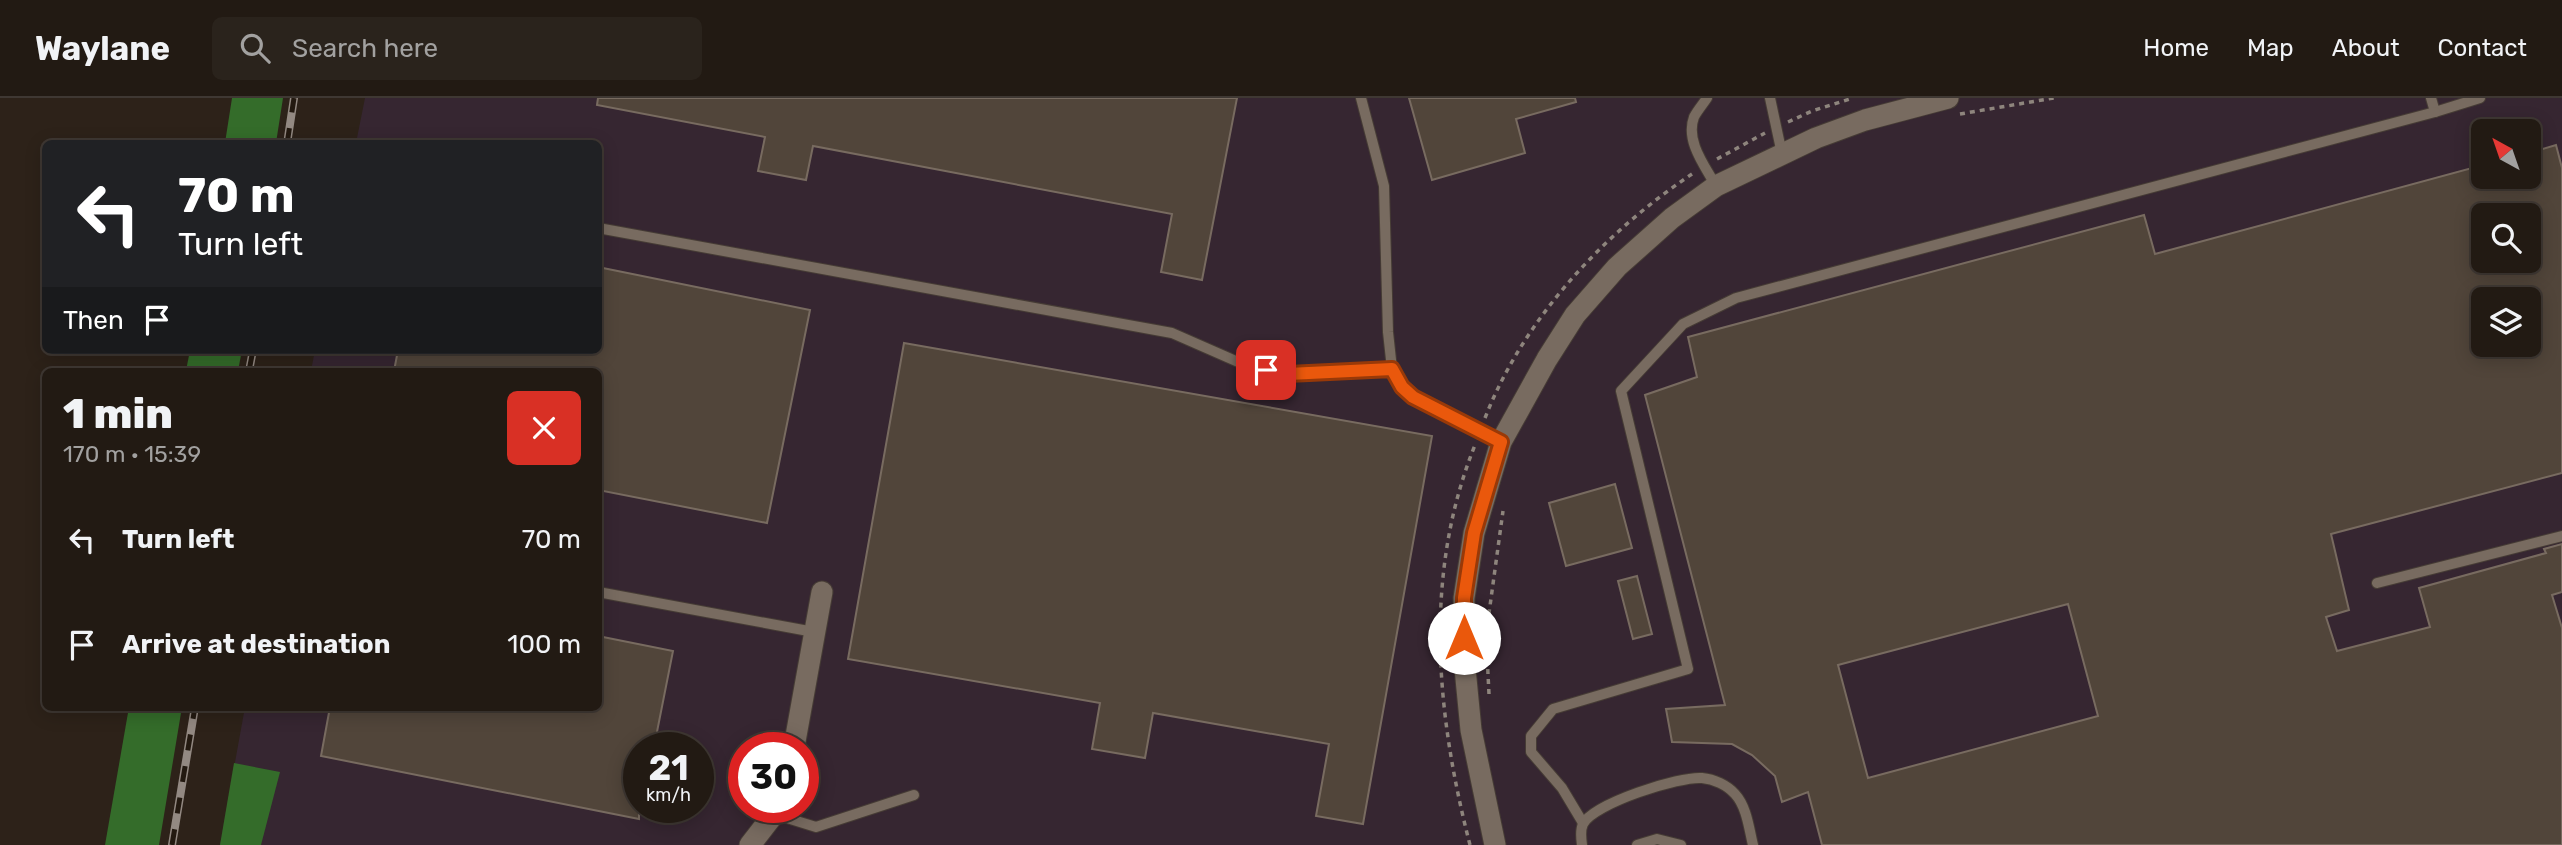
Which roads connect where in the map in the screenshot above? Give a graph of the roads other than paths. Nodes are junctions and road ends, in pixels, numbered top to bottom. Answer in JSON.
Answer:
{"nodes":[{"id":1,"x":1361,"y":98,"type":"edge"},
{"id":2,"x":1707,"y":98,"type":"edge"},
{"id":3,"x":1770,"y":98,"type":"edge"},
{"id":4,"x":2431,"y":98,"type":"edge"},
{"id":5,"x":2480,"y":98,"type":"edge"},
{"id":6,"x":1953,"y":106,"type":"edge"},
{"id":7,"x":2435,"y":112,"type":"junction"},
{"id":8,"x":1782,"y":153,"type":"junction"},
{"id":9,"x":1716,"y":186,"type":"junction"},
{"id":10,"x":602,"y":229,"type":"edge"},
{"id":11,"x":1392,"y":369,"type":"junction"},
{"id":12,"x":1501,"y":442,"type":"junction"},
{"id":13,"x":2562,"y":536,"type":"edge"},
{"id":14,"x":2376,"y":583,"type":"dead end"},
{"id":15,"x":822,"y":592,"type":"dead end"},
{"id":16,"x":602,"y":593,"type":"edge"},
{"id":17,"x":814,"y":632,"type":"junction"},
{"id":18,"x":797,"y":732,"type":"edge"},
{"id":19,"x":914,"y":795,"type":"dead end"},
{"id":20,"x":766,"y":823,"type":"edge"},
{"id":21,"x":806,"y":823,"type":"edge"},
{"id":22,"x":1583,"y":823,"type":"junction"},
{"id":23,"x":750,"y":845,"type":"edge"},
{"id":24,"x":1495,"y":845,"type":"edge"},
{"id":25,"x":1582,"y":845,"type":"edge"},
{"id":26,"x":1637,"y":845,"type":"edge"},
{"id":27,"x":1681,"y":845,"type":"edge"},
{"id":28,"x":1753,"y":845,"type":"edge"}],
"edges":[{"from":1,"to":11,"type":"lane"},
{"from":2,"to":9,"type":"lane"},
{"from":3,"to":8,"type":"lane"},
{"from":4,"to":7,"type":"lane"},
{"from":5,"to":7,"type":"lane"},
{"from":6,"to":8,"type":"street"},
{"from":7,"to":22,"type":"lane"},
{"from":8,"to":9,"type":"street"},
{"from":9,"to":12,"type":"street"},
{"from":10,"to":11,"type":"lane"},
{"from":11,"to":12,"type":"lane"},
{"from":12,"to":24,"type":"street"},
{"from":13,"to":14,"type":"lane"},
{"from":15,"to":17,"type":"street"},
{"from":16,"to":17,"type":"lane"},
{"from":17,"to":18,"type":"street"},
{"from":19,"to":21,"type":"lane"},
{"from":20,"to":23,"type":"street"},
{"from":22,"to":25,"type":"lane"},
{"from":22,"to":28,"type":"lane"},
{"from":26,"to":27,"type":"lane"}]}
